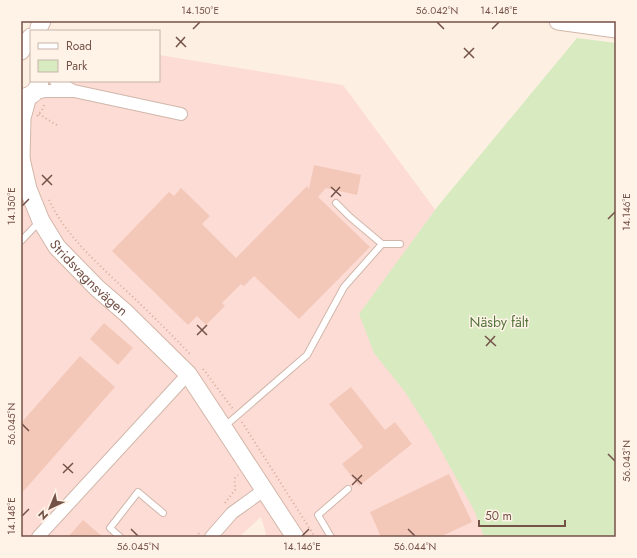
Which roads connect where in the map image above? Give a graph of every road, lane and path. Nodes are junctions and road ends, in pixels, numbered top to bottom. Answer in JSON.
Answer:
{"nodes":[{"id":1,"x":558,"y":21,"type":"edge"},
{"id":2,"x":616,"y":29,"type":"edge"},
{"id":3,"x":30,"y":38,"type":"edge"},
{"id":4,"x":21,"y":51,"type":"edge"},
{"id":5,"x":58,"y":82,"type":"edge"},
{"id":6,"x":74,"y":91,"type":"junction"},
{"id":7,"x":33,"y":100,"type":"edge"},
{"id":8,"x":181,"y":114,"type":"dead end"},
{"id":9,"x":58,"y":126,"type":"dead end"},
{"id":10,"x":21,"y":160,"type":"edge"},
{"id":11,"x":46,"y":195,"type":"dead end"},
{"id":12,"x":336,"y":203,"type":"dead end"},
{"id":13,"x":41,"y":221,"type":"junction"},
{"id":14,"x":21,"y":241,"type":"edge"},
{"id":15,"x":382,"y":244,"type":"junction"},
{"id":16,"x":400,"y":244,"type":"dead end"},
{"id":17,"x":192,"y":357,"type":"dead end"},
{"id":18,"x":195,"y":371,"type":"junction"},
{"id":19,"x":238,"y":415,"type":"junction"},
{"id":20,"x":223,"y":427,"type":"junction"},
{"id":21,"x":249,"y":468,"type":"junction"},
{"id":22,"x":348,"y":489,"type":"dead end"},
{"id":23,"x":264,"y":490,"type":"junction"},
{"id":24,"x":224,"y":504,"type":"dead end"},
{"id":25,"x":162,"y":513,"type":"dead end"},
{"id":26,"x":38,"y":537,"type":"edge"},
{"id":27,"x":120,"y":537,"type":"edge"},
{"id":28,"x":211,"y":537,"type":"edge"},
{"id":29,"x":295,"y":537,"type":"edge"},
{"id":30,"x":315,"y":537,"type":"edge"},
{"id":31,"x":331,"y":537,"type":"edge"}],
"edges":[{"from":1,"to":2,"type":"street"},
{"from":3,"to":4,"type":"street"},
{"from":5,"to":6,"type":"street"},
{"from":6,"to":7,"type":"street"},
{"from":6,"to":8,"type":"street"},
{"from":7,"to":9,"type":"path"},
{"from":7,"to":10,"type":"street","name":"Stridsvagnsvägen"},
{"from":10,"to":13,"type":"street","name":"Stridsvagnsvägen"},
{"from":11,"to":17,"type":"path"},
{"from":12,"to":15,"type":"lane"},
{"from":13,"to":14,"type":"lane"},
{"from":13,"to":18,"type":"street","name":"Stridsvagnsvägen"},
{"from":15,"to":16,"type":"lane"},
{"from":15,"to":19,"type":"lane"},
{"from":18,"to":19,"type":"path"},
{"from":18,"to":20,"type":"street","name":"Stridsvagnsvägen"},
{"from":18,"to":26,"type":"street"},
{"from":19,"to":20,"type":"lane"},
{"from":19,"to":30,"type":"path"},
{"from":20,"to":21,"type":"street","name":"Stridsvagnsvägen"},
{"from":21,"to":23,"type":"street","name":"Stridsvagnsvägen"},
{"from":21,"to":24,"type":"path"},
{"from":22,"to":31,"type":"lane"},
{"from":23,"to":28,"type":"street"},
{"from":23,"to":29,"type":"street","name":"Stridsvagnsvägen"},
{"from":25,"to":27,"type":"lane"}]}
